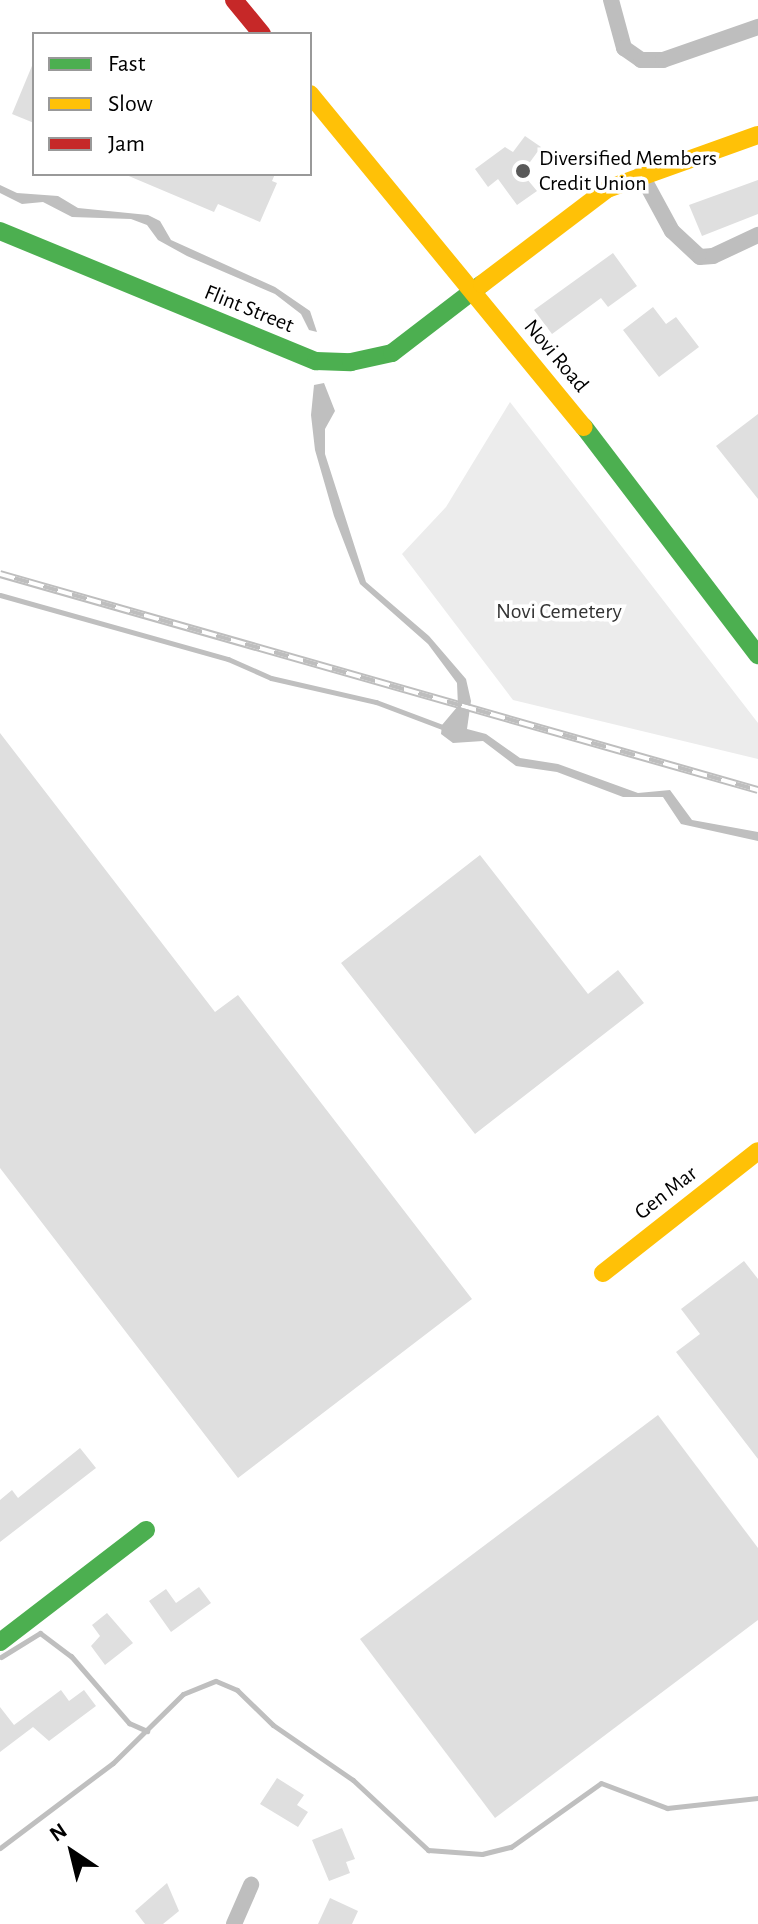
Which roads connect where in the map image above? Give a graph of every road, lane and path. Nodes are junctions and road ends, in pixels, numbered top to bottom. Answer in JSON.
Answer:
{"nodes":[{"id":1,"x":234,"y":0,"type":"edge"},
{"id":2,"x":611,"y":0,"type":"edge"},
{"id":3,"x":758,"y":27,"type":"edge"},
{"id":4,"x":260,"y":32,"type":"edge"},
{"id":5,"x":312,"y":96,"type":"edge"},
{"id":6,"x":758,"y":135,"type":"edge"},
{"id":7,"x":641,"y":174,"type":"junction"},
{"id":8,"x":0,"y":231,"type":"edge"},
{"id":9,"x":758,"y":235,"type":"edge"},
{"id":10,"x":471,"y":292,"type":"junction"},
{"id":11,"x":758,"y":655,"type":"edge"},
{"id":12,"x":758,"y":1151,"type":"edge"},
{"id":13,"x":603,"y":1273,"type":"dead end"},
{"id":14,"x":146,"y":1530,"type":"dead end"},
{"id":15,"x":0,"y":1642,"type":"edge"},
{"id":16,"x":251,"y":1885,"type":"dead end"},
{"id":17,"x":234,"y":1924,"type":"edge"}],
"edges":[{"from":1,"to":4,"type":"street"},
{"from":2,"to":3,"type":"street"},
{"from":5,"to":10,"type":"street","name":"Novi Road"},
{"from":6,"to":7,"type":"street","name":"Flint Street"},
{"from":7,"to":9,"type":"street"},
{"from":7,"to":10,"type":"street","name":"Flint Street"},
{"from":8,"to":10,"type":"street","name":"Flint Street"},
{"from":10,"to":11,"type":"street","name":"Novi Road"},
{"from":12,"to":13,"type":"street","name":"Gen Mar"},
{"from":14,"to":15,"type":"street"},
{"from":16,"to":17,"type":"street"}]}
